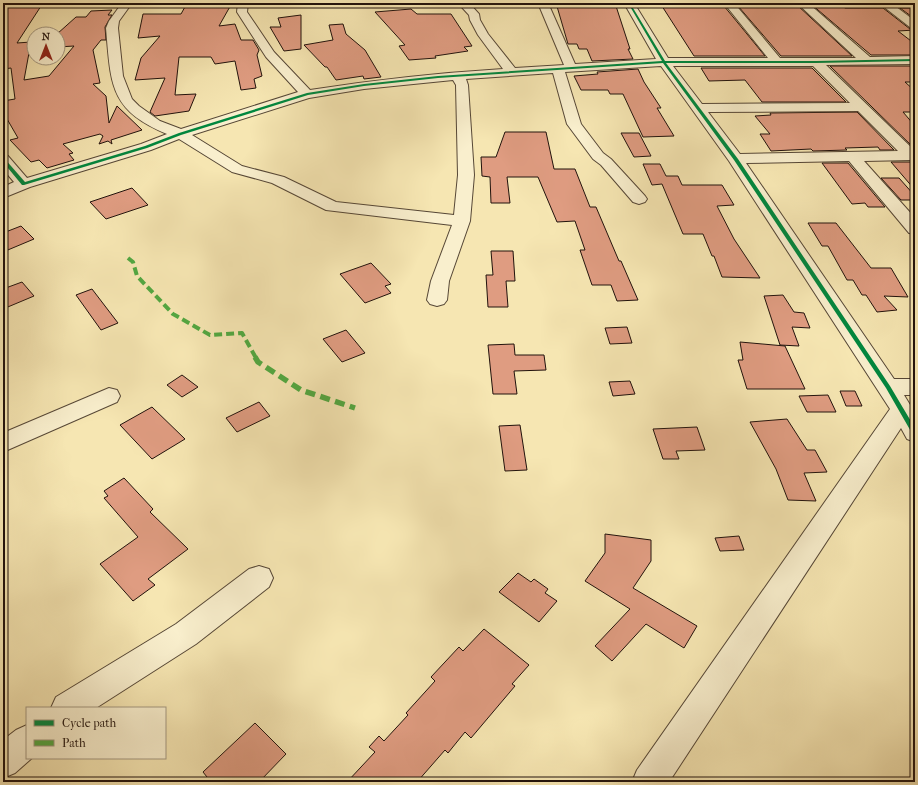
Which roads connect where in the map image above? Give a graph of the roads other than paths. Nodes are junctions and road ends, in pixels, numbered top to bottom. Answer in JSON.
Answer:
{"nodes":[{"id":1,"x":127,"y":3,"type":"edge"},
{"id":2,"x":243,"y":3,"type":"edge"},
{"id":3,"x":464,"y":3,"type":"edge"},
{"id":4,"x":543,"y":3,"type":"edge"},
{"id":5,"x":629,"y":3,"type":"edge"},
{"id":6,"x":729,"y":3,"type":"edge"},
{"id":7,"x":802,"y":3,"type":"edge"},
{"id":8,"x":884,"y":3,"type":"edge"},
{"id":9,"x":915,"y":26,"type":"edge"},
{"id":10,"x":664,"y":62,"type":"junction"},
{"id":11,"x":777,"y":62,"type":"junction"},
{"id":12,"x":816,"y":62,"type":"junction"},
{"id":13,"x":868,"y":62,"type":"junction"},
{"id":14,"x":912,"y":62,"type":"edge"},
{"id":15,"x":564,"y":69,"type":"junction"},
{"id":16,"x":512,"y":72,"type":"junction"},
{"id":17,"x":458,"y":76,"type":"junction"},
{"id":18,"x":307,"y":94,"type":"junction"},
{"id":19,"x":860,"y":107,"type":"junction"},
{"id":20,"x":698,"y":108,"type":"junction"},
{"id":21,"x":180,"y":134,"type":"junction"},
{"id":22,"x":913,"y":156,"type":"edge"},
{"id":23,"x":854,"y":158,"type":"junction"},
{"id":24,"x":736,"y":159,"type":"junction"},
{"id":25,"x":3,"y":160,"type":"edge"},
{"id":26,"x":24,"y":184,"type":"junction"},
{"id":27,"x":3,"y":193,"type":"edge"},
{"id":28,"x":639,"y":199,"type":"dead end"},
{"id":29,"x":462,"y":221,"type":"junction"},
{"id":30,"x":915,"y":229,"type":"edge"},
{"id":31,"x":437,"y":300,"type":"dead end"},
{"id":32,"x":915,"y":387,"type":"edge"},
{"id":33,"x":109,"y":396,"type":"dead end"},
{"id":34,"x":894,"y":399,"type":"junction"},
{"id":35,"x":915,"y":433,"type":"edge"},
{"id":36,"x":3,"y":443,"type":"edge"},
{"id":37,"x":259,"y":578,"type":"dead end"},
{"id":38,"x":69,"y":707,"type":"edge"},
{"id":39,"x":26,"y":742,"type":"edge"},
{"id":40,"x":3,"y":761,"type":"edge"},
{"id":41,"x":649,"y":782,"type":"edge"}],
"edges":[{"from":1,"to":21,"type":"street"},
{"from":2,"to":18,"type":"street"},
{"from":3,"to":16,"type":"street"},
{"from":4,"to":15,"type":"street"},
{"from":5,"to":10,"type":"street"},
{"from":6,"to":11,"type":"street"},
{"from":7,"to":13,"type":"street"},
{"from":8,"to":9,"type":"street"},
{"from":10,"to":11,"type":"street"},
{"from":10,"to":15,"type":"street"},
{"from":10,"to":20,"type":"street"},
{"from":11,"to":12,"type":"street"},
{"from":12,"to":13,"type":"street"},
{"from":12,"to":19,"type":"street"},
{"from":13,"to":14,"type":"street"},
{"from":15,"to":16,"type":"street"},
{"from":15,"to":28,"type":"street"},
{"from":16,"to":17,"type":"street"},
{"from":17,"to":18,"type":"street"},
{"from":17,"to":29,"type":"street"},
{"from":18,"to":21,"type":"street"},
{"from":19,"to":20,"type":"street"},
{"from":19,"to":22,"type":"street"},
{"from":20,"to":24,"type":"street"},
{"from":21,"to":26,"type":"street"},
{"from":21,"to":29,"type":"street"},
{"from":22,"to":23,"type":"street"},
{"from":23,"to":24,"type":"street"},
{"from":23,"to":30,"type":"street"},
{"from":24,"to":34,"type":"street"},
{"from":25,"to":26,"type":"street"},
{"from":26,"to":27,"type":"street"},
{"from":29,"to":31,"type":"street"},
{"from":32,"to":34,"type":"street"},
{"from":33,"to":36,"type":"street"},
{"from":34,"to":35,"type":"street"},
{"from":34,"to":41,"type":"street"},
{"from":37,"to":38,"type":"street"},
{"from":39,"to":40,"type":"street"}]}
